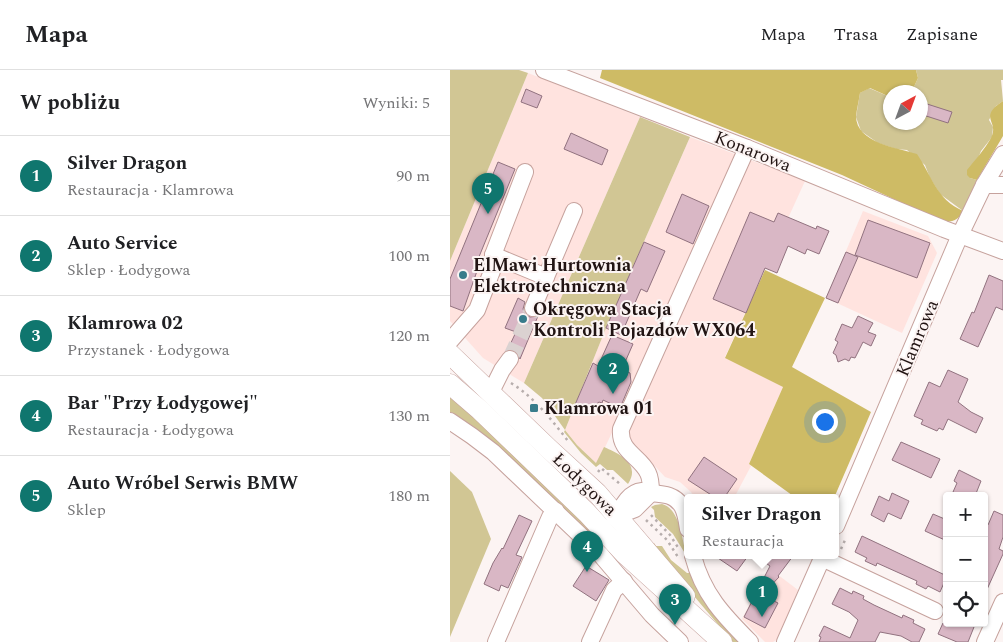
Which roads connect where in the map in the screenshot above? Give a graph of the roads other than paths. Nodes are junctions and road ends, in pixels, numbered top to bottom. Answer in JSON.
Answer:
{"nodes":[{"id":1,"x":544,"y":70,"type":"edge"},
{"id":2,"x":747,"y":148,"type":"junction"},
{"id":3,"x":1003,"y":154,"type":"edge"},
{"id":4,"x":525,"y":172,"type":"dead end"},
{"id":5,"x":984,"y":185,"type":"junction"},
{"id":6,"x":1003,"y":185,"type":"edge"},
{"id":7,"x":574,"y":211,"type":"dead end"},
{"id":8,"x":960,"y":235,"type":"junction"},
{"id":9,"x":1003,"y":251,"type":"edge"},
{"id":10,"x":493,"y":255,"type":"junction"},
{"id":11,"x":546,"y":277,"type":"junction"},
{"id":12,"x":533,"y":308,"type":"tunnel mouth"},
{"id":13,"x":450,"y":341,"type":"edge"},
{"id":14,"x":450,"y":354,"type":"edge"},
{"id":15,"x":510,"y":359,"type":"tunnel mouth"},
{"id":16,"x":450,"y":384,"type":"edge"},
{"id":17,"x":490,"y":394,"type":"junction"},
{"id":18,"x":450,"y":421,"type":"edge"},
{"id":19,"x":651,"y":493,"type":"junction"},
{"id":20,"x":556,"y":511,"type":"junction"},
{"id":21,"x":684,"y":511,"type":"edge"},
{"id":22,"x":618,"y":515,"type":"junction"},
{"id":23,"x":839,"y":519,"type":"edge"},
{"id":24,"x":600,"y":527,"type":"junction"},
{"id":25,"x":690,"y":559,"type":"edge"},
{"id":26,"x":821,"y":559,"type":"edge"},
{"id":27,"x":826,"y":559,"type":"edge"},
{"id":28,"x":624,"y":581,"type":"junction"},
{"id":29,"x":1003,"y":602,"type":"edge"},
{"id":30,"x":935,"y":611,"type":"dead end"},
{"id":31,"x":706,"y":626,"type":"junction"},
{"id":32,"x":496,"y":642,"type":"edge"},
{"id":33,"x":590,"y":642,"type":"edge"},
{"id":34,"x":680,"y":642,"type":"edge"},
{"id":35,"x":722,"y":642,"type":"edge"},
{"id":36,"x":750,"y":642,"type":"edge"},
{"id":37,"x":785,"y":642,"type":"edge"},
{"id":38,"x":985,"y":642,"type":"edge"}],
"edges":[{"from":1,"to":2,"type":"street","name":"Konarowa"},
{"from":2,"to":8,"type":"street","name":"Konarowa"},
{"from":2,"to":19,"type":"street"},
{"from":3,"to":5,"type":"street","name":"Klamrowa"},
{"from":4,"to":10,"type":"street"},
{"from":5,"to":6,"type":"street"},
{"from":5,"to":8,"type":"street","name":"Klamrowa"},
{"from":7,"to":11,"type":"street"},
{"from":8,"to":9,"type":"street","name":"Konarowa"},
{"from":8,"to":23,"type":"street","name":"Klamrowa"},
{"from":10,"to":11,"type":"street"},
{"from":10,"to":13,"type":"street"},
{"from":11,"to":12,"type":"street"},
{"from":14,"to":17,"type":"main road","name":"Łodygowa"},
{"from":15,"to":17,"type":"street"},
{"from":16,"to":24,"type":"main road","name":"Łodygowa"},
{"from":17,"to":22,"type":"main road","name":"Łodygowa"},
{"from":18,"to":20,"type":"street"},
{"from":19,"to":21,"type":"street"},
{"from":19,"to":22,"type":"street"},
{"from":20,"to":28,"type":"street"},
{"from":20,"to":32,"type":"street"},
{"from":22,"to":24,"type":"street"},
{"from":22,"to":31,"type":"main road","name":"Łodygowa"},
{"from":24,"to":31,"type":"main road","name":"Łodygowa"},
{"from":25,"to":36,"type":"street"},
{"from":26,"to":37,"type":"street"},
{"from":27,"to":30,"type":"street"},
{"from":28,"to":33,"type":"street"},
{"from":28,"to":34,"type":"street"},
{"from":29,"to":38,"type":"street"},
{"from":31,"to":35,"type":"main road","name":"Łodygowa"}]}
